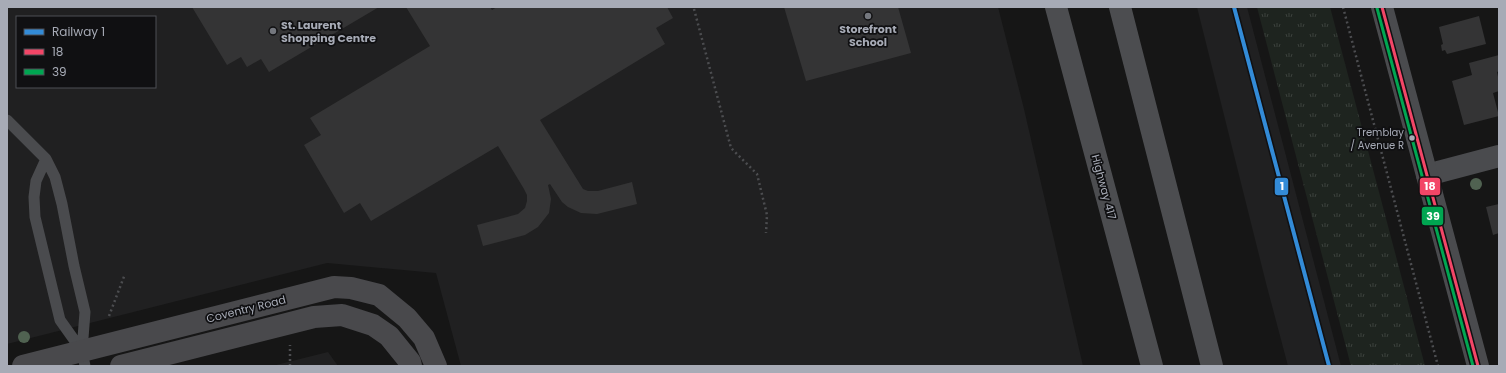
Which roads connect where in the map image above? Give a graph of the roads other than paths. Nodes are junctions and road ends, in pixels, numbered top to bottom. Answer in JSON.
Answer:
{"nodes":[{"id":1,"x":1046,"y":7,"type":"edge"},
{"id":2,"x":1056,"y":7,"type":"edge"},
{"id":3,"x":1120,"y":7,"type":"edge"},
{"id":4,"x":1382,"y":7,"type":"edge"},
{"id":5,"x":7,"y":120,"type":"edge"},
{"id":6,"x":1091,"y":141,"type":"junction"},
{"id":7,"x":1499,"y":156,"type":"edge"},
{"id":8,"x":46,"y":159,"type":"junction"},
{"id":9,"x":1427,"y":175,"type":"junction"},
{"id":10,"x":84,"y":358,"type":"edge"},
{"id":11,"x":23,"y":366,"type":"edge"},
{"id":12,"x":121,"y":366,"type":"edge"},
{"id":13,"x":411,"y":366,"type":"edge"},
{"id":14,"x":436,"y":366,"type":"edge"},
{"id":15,"x":1152,"y":366,"type":"edge"},
{"id":16,"x":1212,"y":366,"type":"edge"},
{"id":17,"x":1478,"y":366,"type":"edge"}],
"edges":[{"from":1,"to":6,"type":"highway"},
{"from":2,"to":6,"type":"highway","name":"Highway 417"},
{"from":3,"to":16,"type":"highway"},
{"from":4,"to":9,"type":"street"},
{"from":5,"to":8,"type":"lane"},
{"from":6,"to":15,"type":"highway","name":"Highway 417"},
{"from":7,"to":9,"type":"street"},
{"from":8,"to":10,"type":"lane"},
{"from":8,"to":10,"type":"lane"},
{"from":9,"to":17,"type":"street"},
{"from":10,"to":11,"type":"main road","name":"Coventry Road"},
{"from":10,"to":14,"type":"main road","name":"Coventry Road"},
{"from":12,"to":13,"type":"main road"}]}
